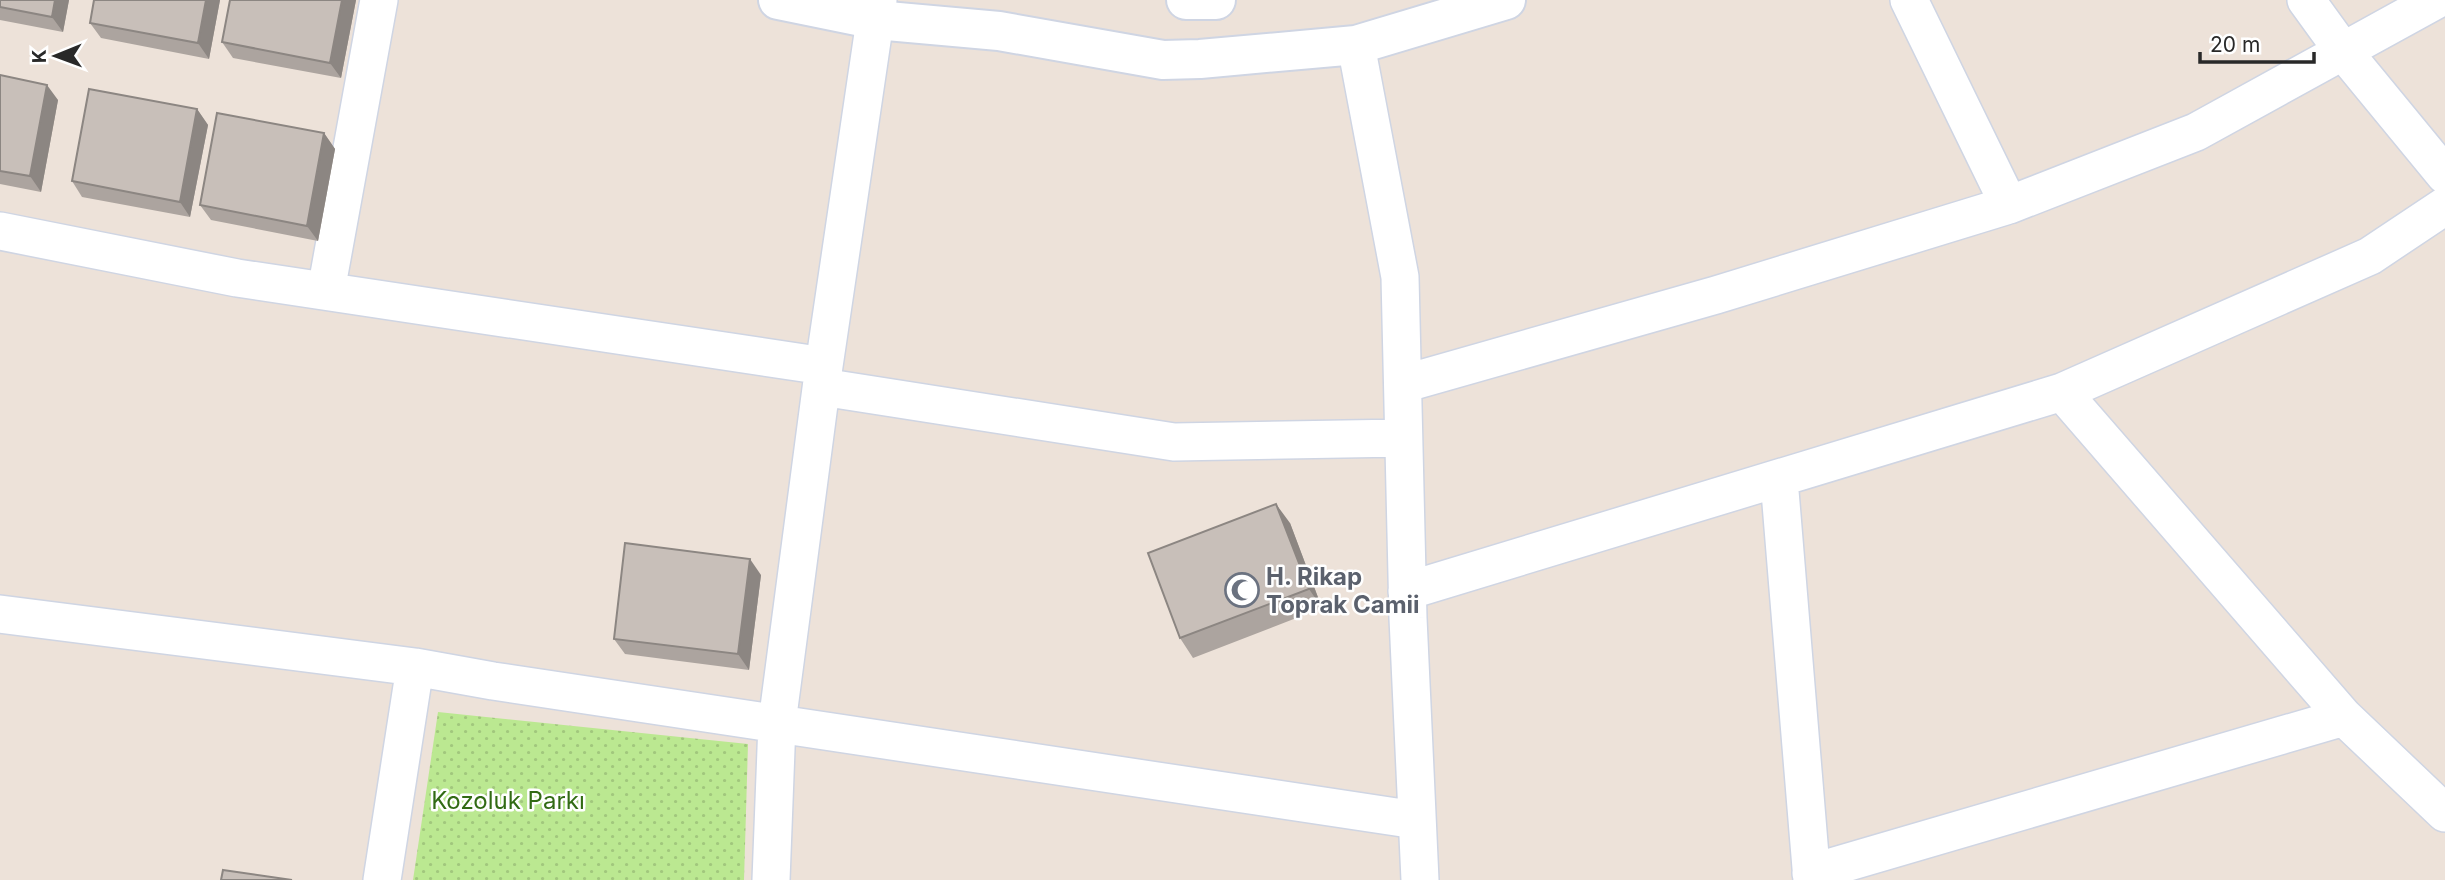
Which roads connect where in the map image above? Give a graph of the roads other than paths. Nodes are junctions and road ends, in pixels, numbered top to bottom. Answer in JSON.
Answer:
{"nodes":[{"id":1,"x":379,"y":0,"type":"edge"},
{"id":2,"x":778,"y":0,"type":"edge"},
{"id":3,"x":1186,"y":0,"type":"edge"},
{"id":4,"x":1216,"y":0,"type":"edge"},
{"id":5,"x":1506,"y":0,"type":"edge"},
{"id":6,"x":1909,"y":0,"type":"edge"},
{"id":7,"x":2306,"y":0,"type":"edge"},
{"id":8,"x":2436,"y":0,"type":"edge"},
{"id":9,"x":877,"y":10,"type":"edge"},
{"id":10,"x":1356,"y":45,"type":"junction"},
{"id":11,"x":2343,"y":51,"type":"junction"},
{"id":12,"x":2445,"y":175,"type":"edge"},
{"id":13,"x":2009,"y":205,"type":"junction"},
{"id":14,"x":2445,"y":206,"type":"edge"},
{"id":15,"x":0,"y":231,"type":"edge"},
{"id":16,"x":326,"y":291,"type":"junction"},
{"id":17,"x":823,"y":376,"type":"junction"},
{"id":18,"x":1402,"y":384,"type":"junction"},
{"id":19,"x":2062,"y":392,"type":"junction"},
{"id":20,"x":1404,"y":438,"type":"junction"},
{"id":21,"x":1779,"y":478,"type":"junction"},
{"id":22,"x":1407,"y":591,"type":"junction"},
{"id":23,"x":0,"y":614,"type":"edge"},
{"id":24,"x":415,"y":667,"type":"junction"},
{"id":25,"x":2344,"y":717,"type":"junction"},
{"id":26,"x":776,"y":723,"type":"junction"},
{"id":27,"x":2445,"y":813,"type":"edge"},
{"id":28,"x":1416,"y":820,"type":"junction"},
{"id":29,"x":1812,"y":876,"type":"edge"},
{"id":30,"x":382,"y":880,"type":"edge"},
{"id":31,"x":771,"y":880,"type":"edge"},
{"id":32,"x":1420,"y":880,"type":"edge"}],
"edges":[{"from":1,"to":16,"type":"street"},
{"from":2,"to":9,"type":"street"},
{"from":3,"to":4,"type":"street"},
{"from":5,"to":10,"type":"street"},
{"from":6,"to":13,"type":"street"},
{"from":7,"to":11,"type":"street"},
{"from":8,"to":11,"type":"street"},
{"from":9,"to":10,"type":"street"},
{"from":9,"to":17,"type":"street"},
{"from":10,"to":18,"type":"street"},
{"from":11,"to":12,"type":"street"},
{"from":11,"to":13,"type":"street"},
{"from":13,"to":18,"type":"street"},
{"from":14,"to":19,"type":"street"},
{"from":15,"to":16,"type":"street"},
{"from":16,"to":17,"type":"street"},
{"from":17,"to":20,"type":"street"},
{"from":17,"to":26,"type":"street"},
{"from":18,"to":20,"type":"street"},
{"from":19,"to":21,"type":"street"},
{"from":19,"to":25,"type":"street"},
{"from":20,"to":22,"type":"street"},
{"from":21,"to":22,"type":"street"},
{"from":21,"to":29,"type":"street"},
{"from":22,"to":28,"type":"street"},
{"from":23,"to":24,"type":"street"},
{"from":24,"to":26,"type":"street"},
{"from":24,"to":30,"type":"street"},
{"from":25,"to":27,"type":"street"},
{"from":25,"to":29,"type":"street"},
{"from":26,"to":28,"type":"street"},
{"from":26,"to":31,"type":"street"},
{"from":28,"to":32,"type":"street"}]}
